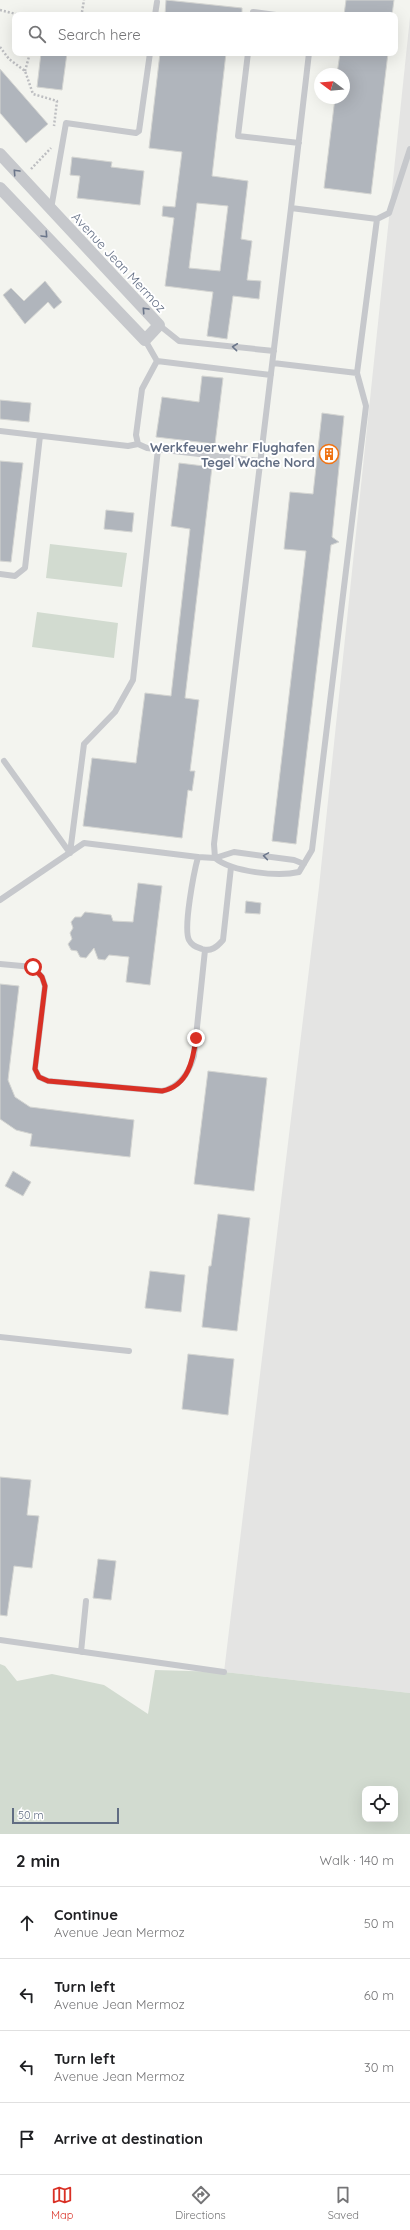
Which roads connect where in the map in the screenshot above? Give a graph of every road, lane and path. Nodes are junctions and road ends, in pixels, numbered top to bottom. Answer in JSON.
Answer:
{"nodes":[{"id":1,"x":84,"y":0,"type":"edge"},
{"id":2,"x":157,"y":2,"type":"dead end"},
{"id":3,"x":0,"y":10,"type":"edge"},
{"id":4,"x":82,"y":12,"type":"edge"},
{"id":5,"x":155,"y":12,"type":"edge"},
{"id":6,"x":12,"y":13,"type":"edge"},
{"id":7,"x":0,"y":47,"type":"edge"},
{"id":8,"x":29,"y":56,"type":"edge"},
{"id":9,"x":150,"y":56,"type":"edge"},
{"id":10,"x":248,"y":56,"type":"edge"},
{"id":11,"x":309,"y":56,"type":"edge"},
{"id":12,"x":25,"y":71,"type":"junction"},
{"id":13,"x":53,"y":132,"type":"dead end"},
{"id":14,"x":52,"y":140,"type":"dead end"},
{"id":15,"x":299,"y":143,"type":"junction"},
{"id":16,"x":410,"y":149,"type":"edge"},
{"id":17,"x":0,"y":154,"type":"edge"},
{"id":18,"x":22,"y":178,"type":"junction"},
{"id":19,"x":0,"y":188,"type":"edge"},
{"id":20,"x":291,"y":208,"type":"junction"},
{"id":21,"x":52,"y":209,"type":"junction"},
{"id":22,"x":377,"y":219,"type":"junction"},
{"id":23,"x":159,"y":325,"type":"junction"},
{"id":24,"x":144,"y":340,"type":"junction"},
{"id":25,"x":274,"y":351,"type":"junction"},
{"id":26,"x":157,"y":361,"type":"junction"},
{"id":27,"x":273,"y":363,"type":"junction"},
{"id":28,"x":357,"y":373,"type":"junction"},
{"id":29,"x":271,"y":375,"type":"junction"},
{"id":30,"x":0,"y":431,"type":"edge"},
{"id":31,"x":40,"y":436,"type":"junction"},
{"id":32,"x":138,"y":444,"type":"junction"},
{"id":33,"x":158,"y":449,"type":"junction"},
{"id":34,"x":260,"y":461,"type":"junction"},
{"id":35,"x":0,"y":574,"type":"edge"},
{"id":36,"x":4,"y":761,"type":"dead end"},
{"id":37,"x":70,"y":853,"type":"junction"},
{"id":38,"x":198,"y":857,"type":"junction"},
{"id":39,"x":215,"y":858,"type":"junction"},
{"id":40,"x":304,"y":864,"type":"junction"},
{"id":41,"x":231,"y":867,"type":"junction"},
{"id":42,"x":0,"y":900,"type":"edge"},
{"id":43,"x":205,"y":950,"type":"junction"},
{"id":44,"x":0,"y":964,"type":"edge"},
{"id":45,"x":0,"y":1337,"type":"edge"},
{"id":46,"x":129,"y":1351,"type":"dead end"},
{"id":47,"x":86,"y":1601,"type":"dead end"},
{"id":48,"x":0,"y":1640,"type":"edge"},
{"id":49,"x":81,"y":1652,"type":"junction"},
{"id":50,"x":224,"y":1672,"type":"dead end"}],
"edges":[{"from":1,"to":4,"type":"path"},
{"from":2,"to":5,"type":"lane"},
{"from":3,"to":6,"type":"path"},
{"from":7,"to":12,"type":"path"},
{"from":8,"to":12,"type":"path"},
{"from":9,"to":21,"type":"lane"},
{"from":10,"to":15,"type":"lane"},
{"from":11,"to":15,"type":"lane"},
{"from":12,"to":13,"type":"path"},
{"from":14,"to":18,"type":"path"},
{"from":15,"to":20,"type":"lane"},
{"from":16,"to":22,"type":"lane"},
{"from":18,"to":17,"type":"street","name":"Avenue Jean Mermoz","one_way":true},
{"from":18,"to":21,"type":"street","name":"Avenue Jean Mermoz"},
{"from":19,"to":24,"type":"street","one_way":true},
{"from":20,"to":22,"type":"lane"},
{"from":20,"to":25,"type":"lane"},
{"from":23,"to":21,"type":"street","name":"Avenue Jean Mermoz","one_way":true},
{"from":22,"to":28,"type":"lane"},
{"from":23,"to":24,"type":"street","name":"Avenue Jean Mermoz"},
{"from":25,"to":23,"type":"lane","one_way":true},
{"from":24,"to":26,"type":"lane"},
{"from":25,"to":27,"type":"lane"},
{"from":26,"to":29,"type":"lane"},
{"from":26,"to":32,"type":"lane"},
{"from":27,"to":28,"type":"lane"},
{"from":27,"to":29,"type":"lane"},
{"from":28,"to":40,"type":"lane"},
{"from":29,"to":34,"type":"lane"},
{"from":30,"to":31,"type":"lane"},
{"from":31,"to":32,"type":"lane"},
{"from":31,"to":35,"type":"lane"},
{"from":32,"to":33,"type":"lane"},
{"from":33,"to":34,"type":"lane"},
{"from":33,"to":37,"type":"lane"},
{"from":34,"to":39,"type":"lane"},
{"from":36,"to":37,"type":"lane"},
{"from":37,"to":38,"type":"lane"},
{"from":37,"to":42,"type":"lane"},
{"from":38,"to":39,"type":"lane"},
{"from":38,"to":43,"type":"lane"},
{"from":40,"to":39,"type":"lane","one_way":true},
{"from":39,"to":41,"type":"lane"},
{"from":40,"to":41,"type":"lane"},
{"from":41,"to":43,"type":"lane"},
{"from":43,"to":44,"type":"lane"},
{"from":45,"to":46,"type":"lane"},
{"from":47,"to":49,"type":"lane"},
{"from":48,"to":49,"type":"lane"},
{"from":49,"to":50,"type":"lane"}]}
